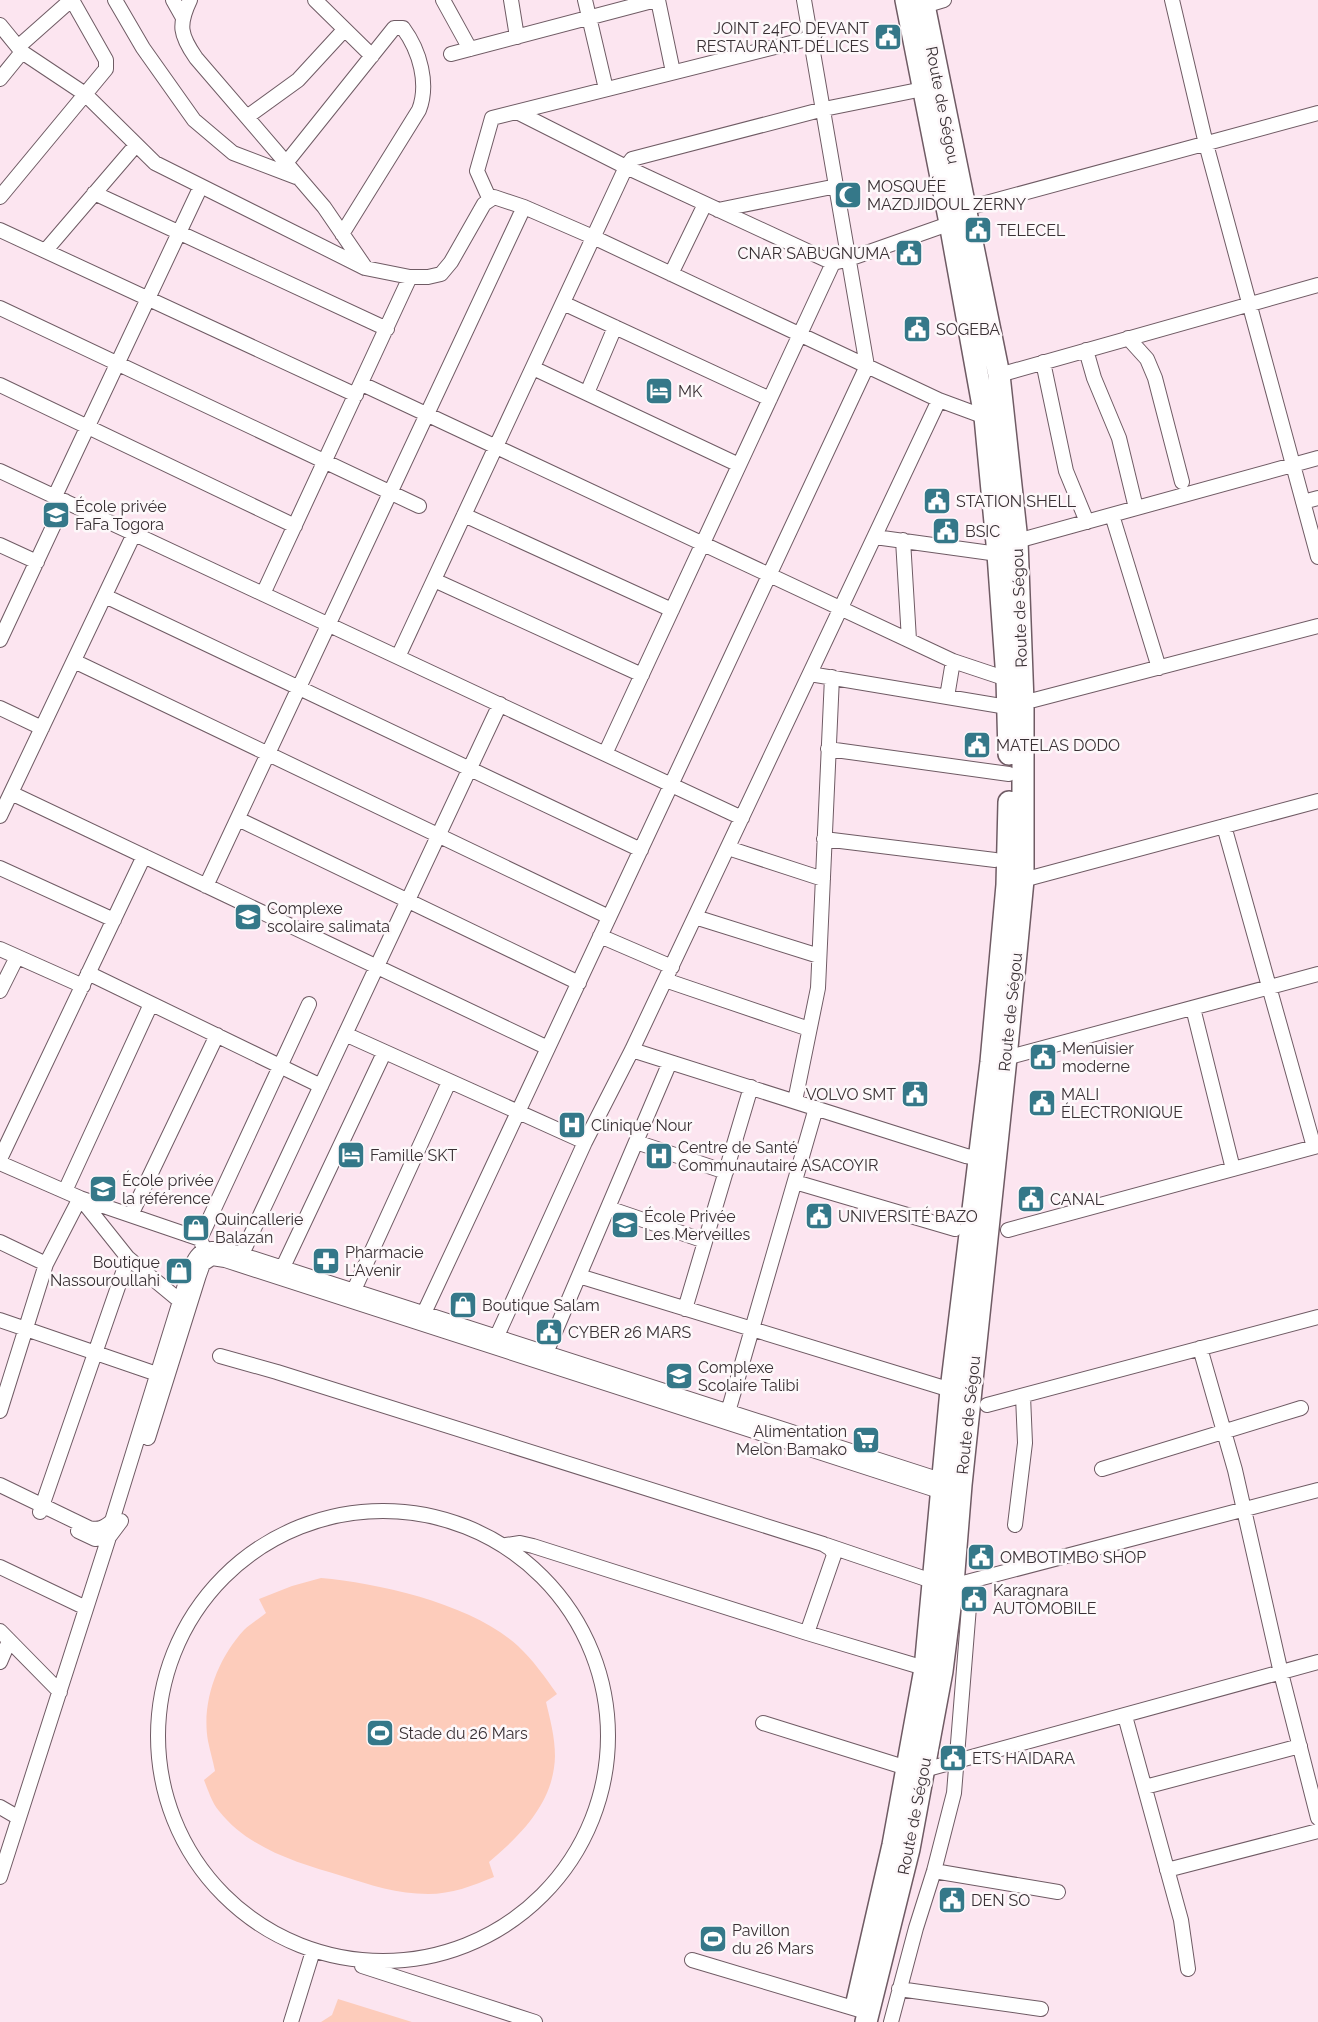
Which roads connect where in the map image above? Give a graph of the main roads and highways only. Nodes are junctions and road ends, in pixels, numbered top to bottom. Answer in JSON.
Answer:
{"nodes":[{"id":1,"x":924,"y":1,"type":"edge"},
{"id":2,"x":960,"y":217,"type":"junction"},
{"id":3,"x":950,"y":1489,"type":"junction"},
{"id":4,"x":933,"y":1670,"type":"junction"},
{"id":5,"x":861,"y":2017,"type":"edge"}],
"edges":[{"from":1,"to":2,"type":"highway","name":"Route de Ségou"},
{"from":1,"to":2,"type":"highway","name":"Route de Ségou"},
{"from":2,"to":3,"type":"highway","name":"Route de Ségou"},
{"from":2,"to":3,"type":"highway","name":"Route de Ségou"},
{"from":3,"to":4,"type":"highway","name":"Route de Ségou"},
{"from":3,"to":4,"type":"highway","name":"Route de Ségou"},
{"from":4,"to":5,"type":"highway","name":"Route de Ségou"}]}
